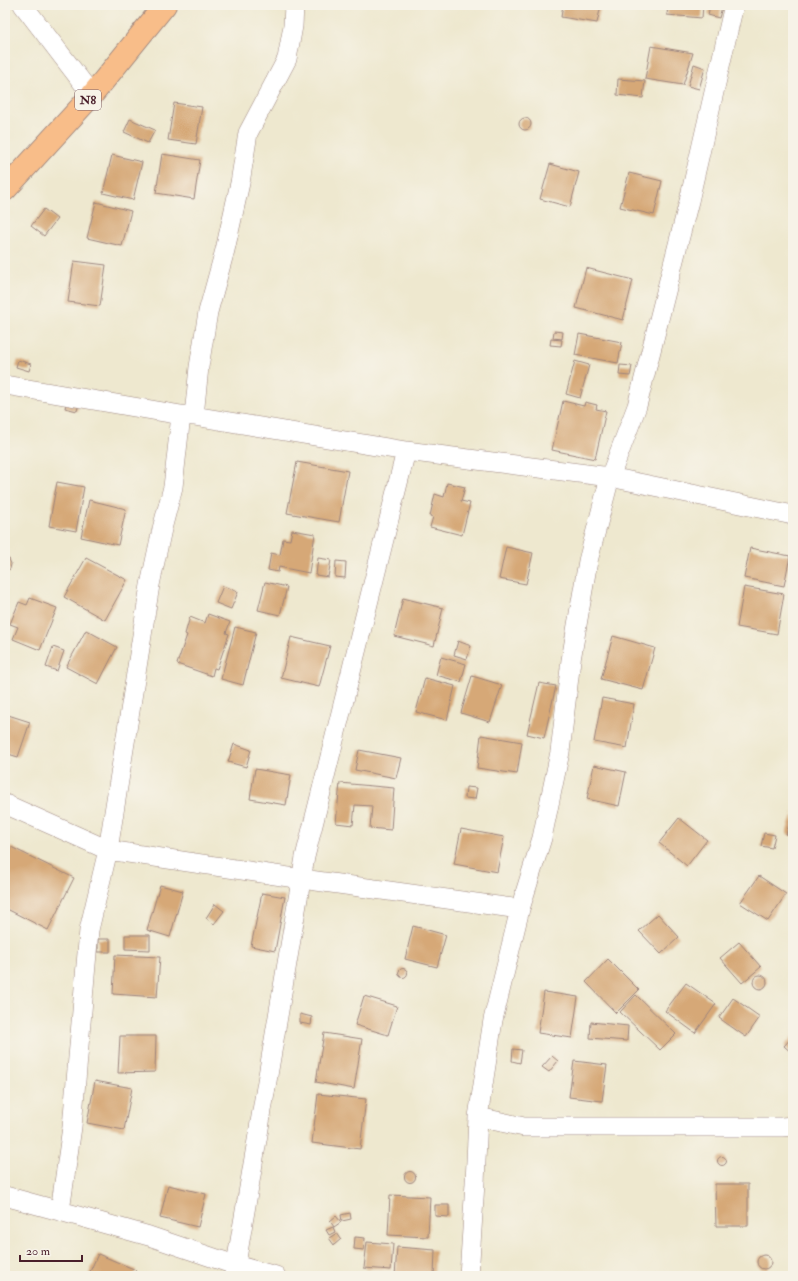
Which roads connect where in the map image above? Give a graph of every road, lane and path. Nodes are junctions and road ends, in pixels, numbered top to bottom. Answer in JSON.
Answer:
{"nodes":[{"id":1,"x":23,"y":5,"type":"edge"},
{"id":2,"x":165,"y":5,"type":"edge"},
{"id":3,"x":294,"y":5,"type":"edge"},
{"id":4,"x":734,"y":5,"type":"edge"},
{"id":5,"x":92,"y":95,"type":"junction"},
{"id":6,"x":5,"y":190,"type":"edge"},
{"id":7,"x":5,"y":385,"type":"edge"},
{"id":8,"x":188,"y":416,"type":"junction"},
{"id":9,"x":406,"y":451,"type":"junction"},
{"id":10,"x":610,"y":477,"type":"junction"},
{"id":11,"x":793,"y":515,"type":"edge"},
{"id":12,"x":5,"y":804,"type":"edge"},
{"id":13,"x":108,"y":850,"type":"junction"},
{"id":14,"x":302,"y":879,"type":"junction"},
{"id":15,"x":520,"y":909,"type":"junction"},
{"id":16,"x":478,"y":1117,"type":"junction"},
{"id":17,"x":793,"y":1126,"type":"edge"},
{"id":18,"x":5,"y":1196,"type":"edge"},
{"id":19,"x":60,"y":1211,"type":"junction"},
{"id":20,"x":234,"y":1270,"type":"edge"},
{"id":21,"x":276,"y":1276,"type":"edge"},
{"id":22,"x":469,"y":1276,"type":"edge"}],
"edges":[{"from":1,"to":5,"type":"street"},
{"from":2,"to":5,"type":"main road","number":"N8"},
{"from":3,"to":8,"type":"street"},
{"from":4,"to":10,"type":"street"},
{"from":5,"to":6,"type":"main road","number":"N8"},
{"from":7,"to":8,"type":"street"},
{"from":8,"to":9,"type":"street"},
{"from":8,"to":13,"type":"street"},
{"from":9,"to":10,"type":"street"},
{"from":9,"to":14,"type":"street"},
{"from":10,"to":11,"type":"street"},
{"from":10,"to":15,"type":"street"},
{"from":12,"to":13,"type":"street"},
{"from":13,"to":14,"type":"street"},
{"from":13,"to":19,"type":"street"},
{"from":14,"to":15,"type":"street"},
{"from":14,"to":20,"type":"street"},
{"from":15,"to":16,"type":"street"},
{"from":16,"to":17,"type":"street"},
{"from":16,"to":22,"type":"street"},
{"from":18,"to":19,"type":"street"},
{"from":19,"to":20,"type":"street"},
{"from":20,"to":21,"type":"street"}]}
